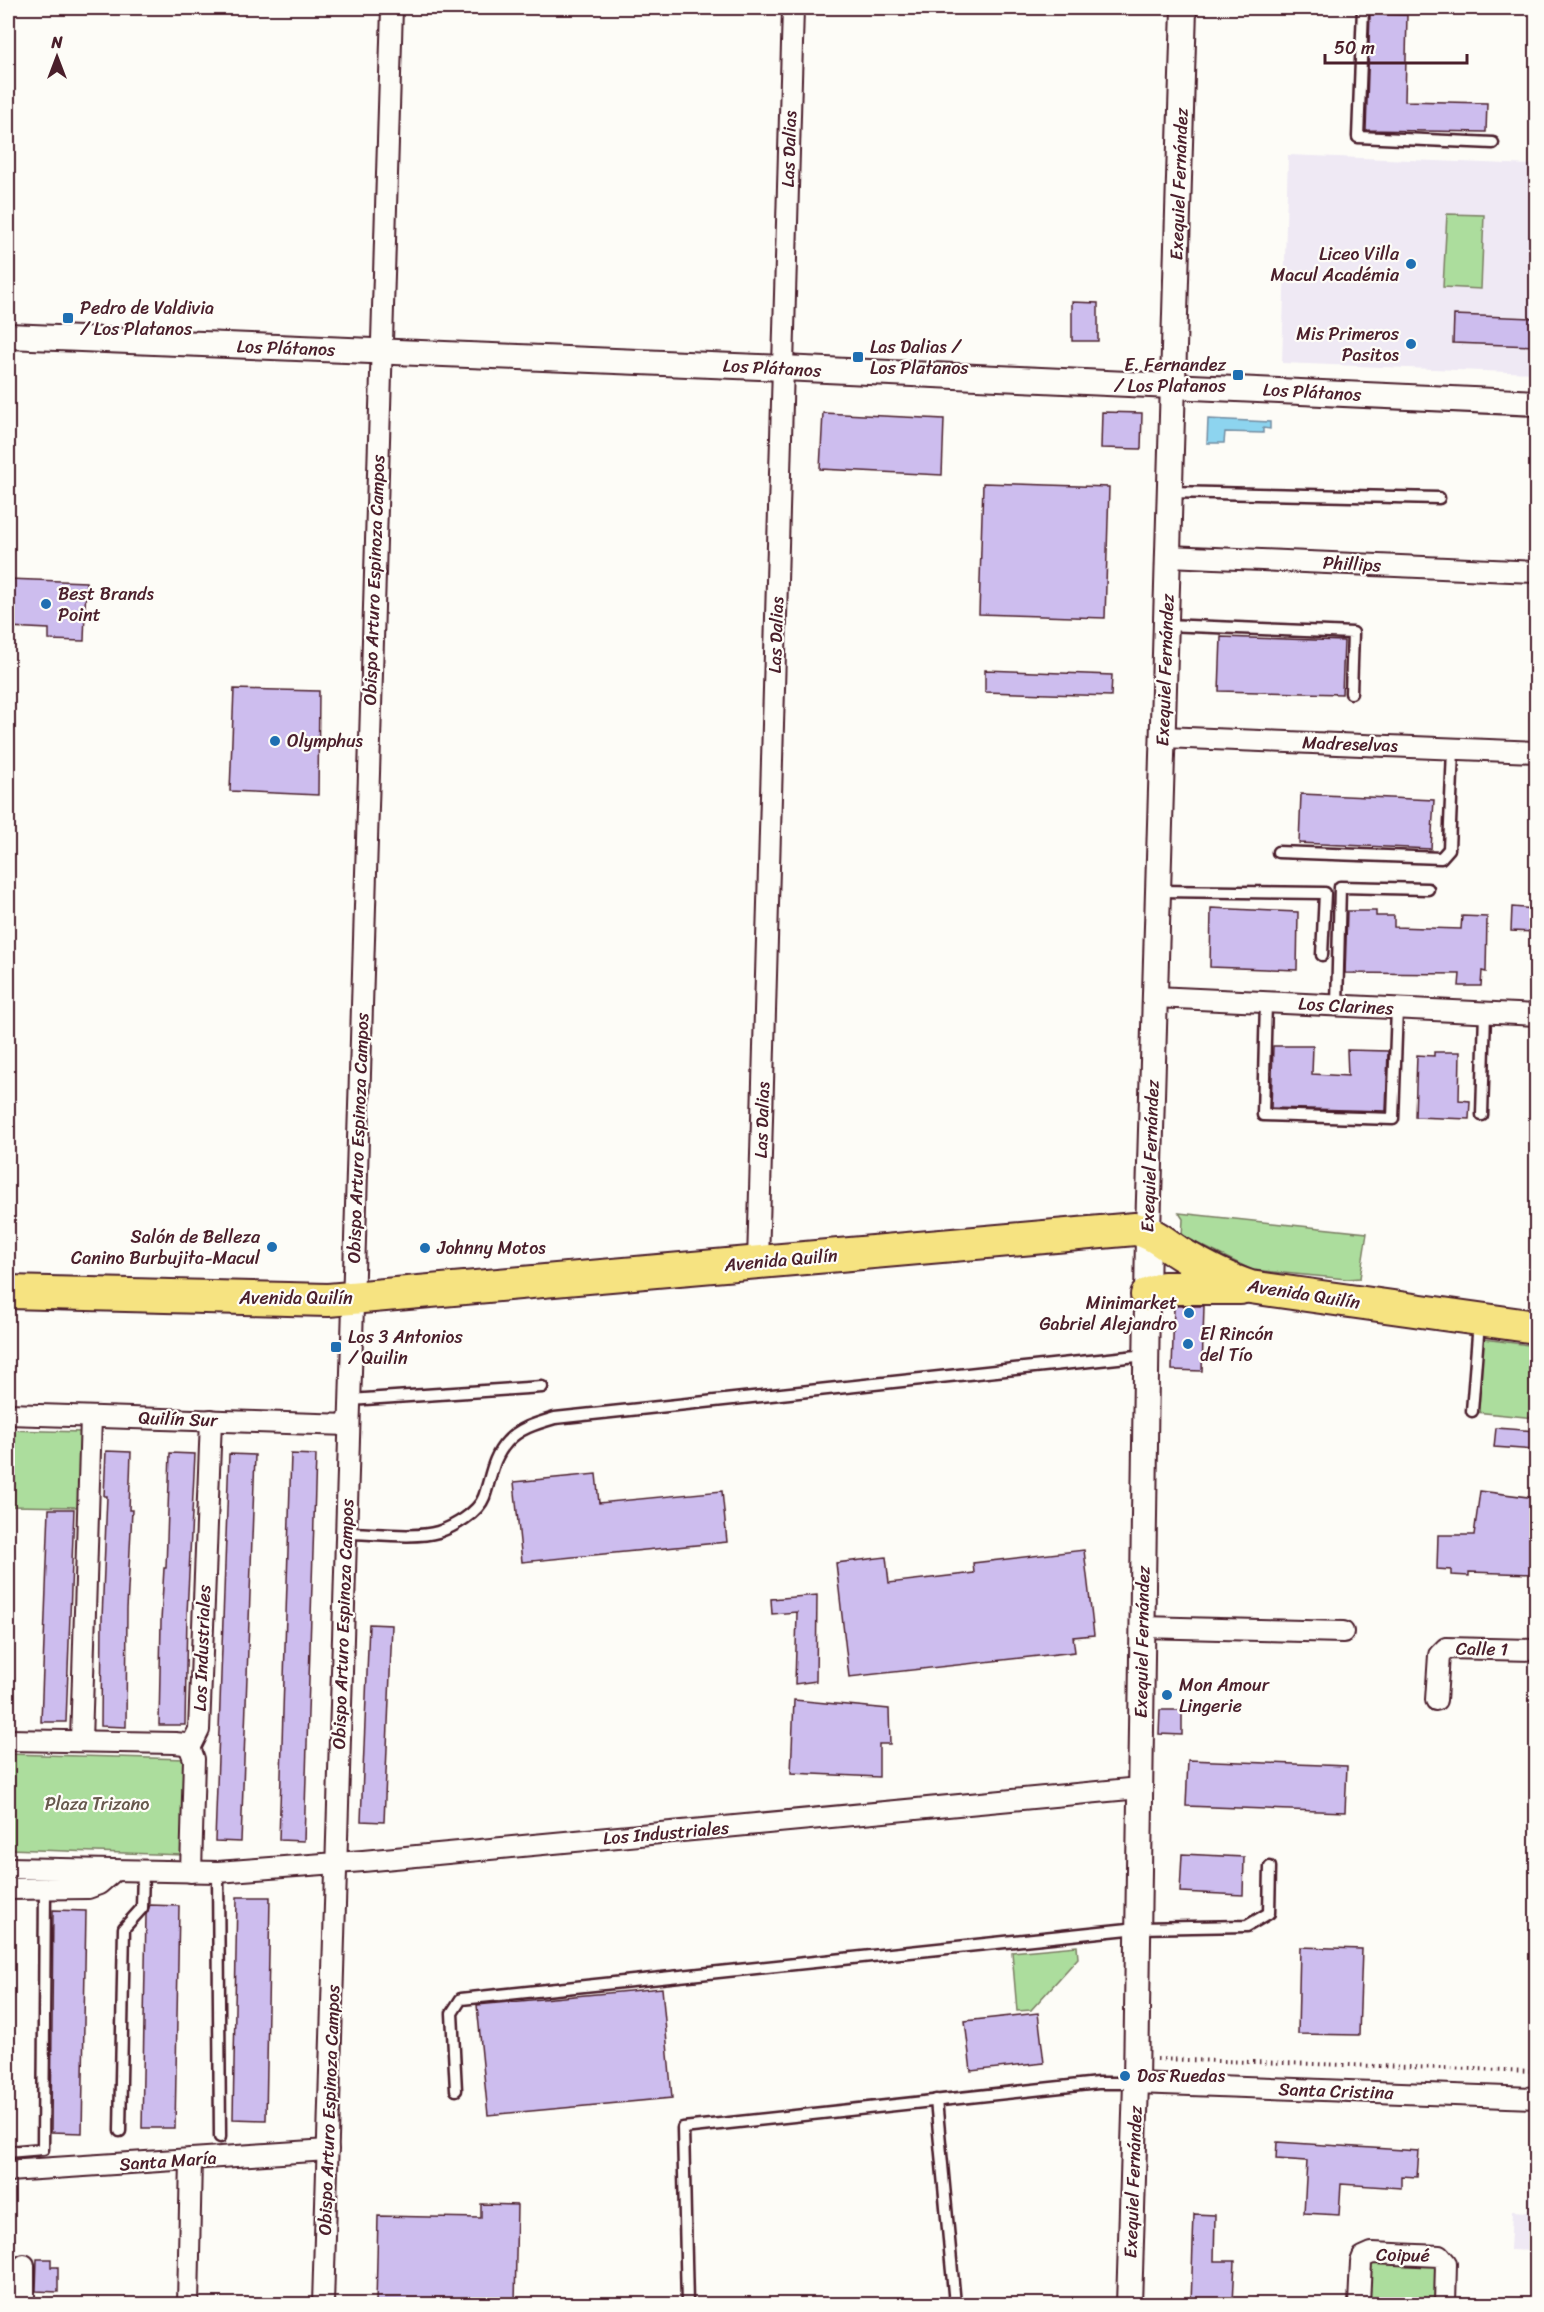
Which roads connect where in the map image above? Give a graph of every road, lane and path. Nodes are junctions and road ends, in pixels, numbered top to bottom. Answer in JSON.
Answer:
{"nodes":[{"id":1,"x":392,"y":8,"type":"edge"},
{"id":2,"x":793,"y":8,"type":"edge"},
{"id":3,"x":1184,"y":8,"type":"edge"},
{"id":4,"x":1363,"y":8,"type":"edge"},
{"id":5,"x":1493,"y":143,"type":"dead end"},
{"id":6,"x":8,"y":336,"type":"edge"},
{"id":7,"x":381,"y":351,"type":"junction"},
{"id":8,"x":783,"y":368,"type":"junction"},
{"id":9,"x":1173,"y":385,"type":"junction"},
{"id":10,"x":1536,"y":403,"type":"edge"},
{"id":11,"x":1170,"y":492,"type":"junction"},
{"id":12,"x":1439,"y":498,"type":"dead end"},
{"id":13,"x":1168,"y":556,"type":"junction"},
{"id":14,"x":1536,"y":572,"type":"edge"},
{"id":15,"x":1166,"y":626,"type":"junction"},
{"id":16,"x":1351,"y":693,"type":"dead end"},
{"id":17,"x":1163,"y":736,"type":"junction"},
{"id":18,"x":1453,"y":749,"type":"junction"},
{"id":19,"x":1536,"y":753,"type":"edge"},
{"id":20,"x":1278,"y":852,"type":"dead end"},
{"id":21,"x":1428,"y":889,"type":"dead end"},
{"id":22,"x":1158,"y":891,"type":"junction"},
{"id":23,"x":1322,"y":955,"type":"dead end"},
{"id":24,"x":1155,"y":997,"type":"junction"},
{"id":25,"x":1266,"y":1002,"type":"junction"},
{"id":26,"x":1337,"y":1005,"type":"junction"},
{"id":27,"x":1397,"y":1008,"type":"junction"},
{"id":28,"x":1485,"y":1012,"type":"junction"},
{"id":29,"x":1536,"y":1014,"type":"edge"},
{"id":30,"x":1482,"y":1115,"type":"dead end"},
{"id":31,"x":1148,"y":1232,"type":"junction"},
{"id":32,"x":758,"y":1262,"type":"junction"},
{"id":33,"x":1250,"y":1287,"type":"junction"},
{"id":34,"x":8,"y":1292,"type":"edge"},
{"id":35,"x":1147,"y":1295,"type":"junction"},
{"id":36,"x":353,"y":1298,"type":"junction"},
{"id":37,"x":1479,"y":1320,"type":"junction"},
{"id":38,"x":1536,"y":1327,"type":"edge"},
{"id":39,"x":1146,"y":1355,"type":"junction"},
{"id":40,"x":542,"y":1387,"type":"dead end"},
{"id":41,"x":350,"y":1400,"type":"junction"},
{"id":42,"x":1472,"y":1411,"type":"dead end"},
{"id":43,"x":8,"y":1414,"type":"edge"},
{"id":44,"x":90,"y":1416,"type":"junction"},
{"id":45,"x":211,"y":1420,"type":"junction"},
{"id":46,"x":349,"y":1425,"type":"junction"},
{"id":47,"x":346,"y":1533,"type":"junction"},
{"id":48,"x":1142,"y":1627,"type":"junction"},
{"id":49,"x":1343,"y":1632,"type":"dead end"},
{"id":50,"x":1536,"y":1650,"type":"edge"},
{"id":51,"x":1437,"y":1700,"type":"dead end"},
{"id":52,"x":8,"y":1740,"type":"edge"},
{"id":53,"x":81,"y":1741,"type":"junction"},
{"id":54,"x":190,"y":1748,"type":"junction"},
{"id":55,"x":1140,"y":1788,"type":"junction"},
{"id":56,"x":336,"y":1863,"type":"junction"},
{"id":57,"x":1270,"y":1867,"type":"dead end"},
{"id":58,"x":8,"y":1868,"type":"edge"},
{"id":59,"x":114,"y":1871,"type":"junction"},
{"id":60,"x":143,"y":1872,"type":"junction"},
{"id":61,"x":192,"y":1872,"type":"junction"},
{"id":62,"x":218,"y":1872,"type":"junction"},
{"id":63,"x":8,"y":1889,"type":"edge"},
{"id":64,"x":45,"y":1890,"type":"junction"},
{"id":65,"x":1138,"y":1928,"type":"junction"},
{"id":66,"x":1154,"y":2059,"type":"dead end"},
{"id":67,"x":1536,"y":2071,"type":"edge"},
{"id":68,"x":1136,"y":2083,"type":"junction"},
{"id":69,"x":456,"y":2090,"type":"dead end"},
{"id":70,"x":1536,"y":2098,"type":"edge"},
{"id":71,"x":936,"y":2100,"type":"junction"},
{"id":72,"x":120,"y":2131,"type":"dead end"},
{"id":73,"x":220,"y":2137,"type":"dead end"},
{"id":74,"x":328,"y":2150,"type":"junction"},
{"id":75,"x":8,"y":2152,"type":"edge"},
{"id":76,"x":191,"y":2159,"type":"junction"},
{"id":77,"x":8,"y":2171,"type":"edge"},
{"id":78,"x":24,"y":2265,"type":"dead end"},
{"id":79,"x":24,"y":2304,"type":"edge"},
{"id":80,"x":188,"y":2304,"type":"edge"},
{"id":81,"x":323,"y":2304,"type":"edge"},
{"id":82,"x":687,"y":2304,"type":"edge"},
{"id":83,"x":955,"y":2304,"type":"edge"},
{"id":84,"x":1129,"y":2304,"type":"edge"},
{"id":85,"x":1359,"y":2304,"type":"edge"},
{"id":86,"x":1445,"y":2304,"type":"edge"}],
"edges":[{"from":1,"to":7,"type":"street","name":"Obispo Arturo Espinoza Campos"},
{"from":2,"to":8,"type":"street","name":"Las Dalias"},
{"from":3,"to":9,"type":"street","name":"Exequiel Fernández"},
{"from":4,"to":5,"type":"lane"},
{"from":6,"to":7,"type":"street","name":"Los Plátanos"},
{"from":7,"to":8,"type":"street","name":"Los Plátanos"},
{"from":7,"to":36,"type":"street","name":"Obispo Arturo Espinoza Campos"},
{"from":8,"to":9,"type":"street","name":"Los Plátanos"},
{"from":8,"to":32,"type":"street","name":"Las Dalias"},
{"from":9,"to":10,"type":"street","name":"Los Plátanos"},
{"from":9,"to":11,"type":"street","name":"Exequiel Fernández"},
{"from":11,"to":12,"type":"lane"},
{"from":11,"to":13,"type":"street","name":"Exequiel Fernández"},
{"from":13,"to":14,"type":"street","name":"Phillips"},
{"from":13,"to":15,"type":"street","name":"Exequiel Fernández"},
{"from":15,"to":16,"type":"lane"},
{"from":15,"to":17,"type":"street","name":"Exequiel Fernández"},
{"from":17,"to":18,"type":"street","name":"Madreselvas"},
{"from":17,"to":22,"type":"street","name":"Exequiel Fernández"},
{"from":18,"to":19,"type":"street","name":"Madreselvas"},
{"from":18,"to":20,"type":"lane"},
{"from":21,"to":26,"type":"lane"},
{"from":22,"to":23,"type":"lane"},
{"from":22,"to":24,"type":"street","name":"Exequiel Fernández"},
{"from":24,"to":25,"type":"street","name":"Los Clarines"},
{"from":24,"to":31,"type":"street","name":"Exequiel Fernández"},
{"from":25,"to":26,"type":"street","name":"Los Clarines"},
{"from":25,"to":27,"type":"lane"},
{"from":26,"to":27,"type":"street","name":"Los Clarines"},
{"from":27,"to":28,"type":"street","name":"Los Clarines"},
{"from":28,"to":29,"type":"street","name":"Los Clarines"},
{"from":28,"to":30,"type":"lane"},
{"from":31,"to":32,"type":"main road","name":"Avenida Quilín"},
{"from":31,"to":33,"type":"main road","name":"Avenida Quilín"},
{"from":31,"to":35,"type":"street","name":"Exequiel Fernández"},
{"from":32,"to":36,"type":"main road","name":"Avenida Quilín"},
{"from":33,"to":35,"type":"main road"},
{"from":33,"to":37,"type":"main road","name":"Avenida Quilín"},
{"from":34,"to":36,"type":"main road","name":"Avenida Quilín"},
{"from":35,"to":39,"type":"street","name":"Exequiel Fernández"},
{"from":36,"to":41,"type":"street","name":"Obispo Arturo Espinoza Campos"},
{"from":37,"to":38,"type":"main road","name":"Avenida Quilín"},
{"from":37,"to":42,"type":"lane"},
{"from":39,"to":47,"type":"lane"},
{"from":39,"to":48,"type":"street","name":"Exequiel Fernández"},
{"from":40,"to":41,"type":"lane"},
{"from":41,"to":46,"type":"street","name":"Obispo Arturo Espinoza Campos"},
{"from":43,"to":44,"type":"street","name":"Quilín Sur"},
{"from":44,"to":45,"type":"street","name":"Quilín Sur"},
{"from":44,"to":53,"type":"street"},
{"from":45,"to":46,"type":"street","name":"Quilín Sur"},
{"from":45,"to":54,"type":"street","name":"Los Industriales"},
{"from":46,"to":47,"type":"street","name":"Obispo Arturo Espinoza Campos"},
{"from":47,"to":56,"type":"street","name":"Obispo Arturo Espinoza Campos"},
{"from":48,"to":49,"type":"street"},
{"from":48,"to":55,"type":"street","name":"Exequiel Fernández"},
{"from":50,"to":51,"type":"street","name":"Calle 1"},
{"from":52,"to":53,"type":"street"},
{"from":53,"to":54,"type":"street"},
{"from":54,"to":61,"type":"street","name":"Los Industriales"},
{"from":55,"to":56,"type":"street","name":"Los Industriales"},
{"from":55,"to":65,"type":"street","name":"Exequiel Fernández"},
{"from":56,"to":62,"type":"street","name":"Los Industriales"},
{"from":56,"to":74,"type":"street","name":"Obispo Arturo Espinoza Campos"},
{"from":57,"to":65,"type":"lane"},
{"from":58,"to":59,"type":"street","name":"Los Industriales"},
{"from":59,"to":60,"type":"street","name":"Los Industriales"},
{"from":59,"to":64,"type":"street"},
{"from":60,"to":61,"type":"street","name":"Los Industriales"},
{"from":60,"to":72,"type":"lane"},
{"from":61,"to":62,"type":"street","name":"Los Industriales"},
{"from":62,"to":73,"type":"lane"},
{"from":63,"to":64,"type":"street"},
{"from":64,"to":75,"type":"lane"},
{"from":65,"to":68,"type":"street","name":"Exequiel Fernández"},
{"from":65,"to":69,"type":"lane"},
{"from":66,"to":67,"type":"path"},
{"from":68,"to":70,"type":"street","name":"Santa Cristina"},
{"from":68,"to":71,"type":"lane"},
{"from":68,"to":84,"type":"street","name":"Exequiel Fernández"},
{"from":71,"to":82,"type":"lane"},
{"from":71,"to":83,"type":"lane"},
{"from":74,"to":76,"type":"street","name":"Santa María"},
{"from":74,"to":81,"type":"street","name":"Obispo Arturo Espinoza Campos"},
{"from":76,"to":77,"type":"street","name":"Santa María"},
{"from":76,"to":80,"type":"street"},
{"from":78,"to":79,"type":"street"},
{"from":85,"to":86,"type":"street","name":"Coipué"}]}
